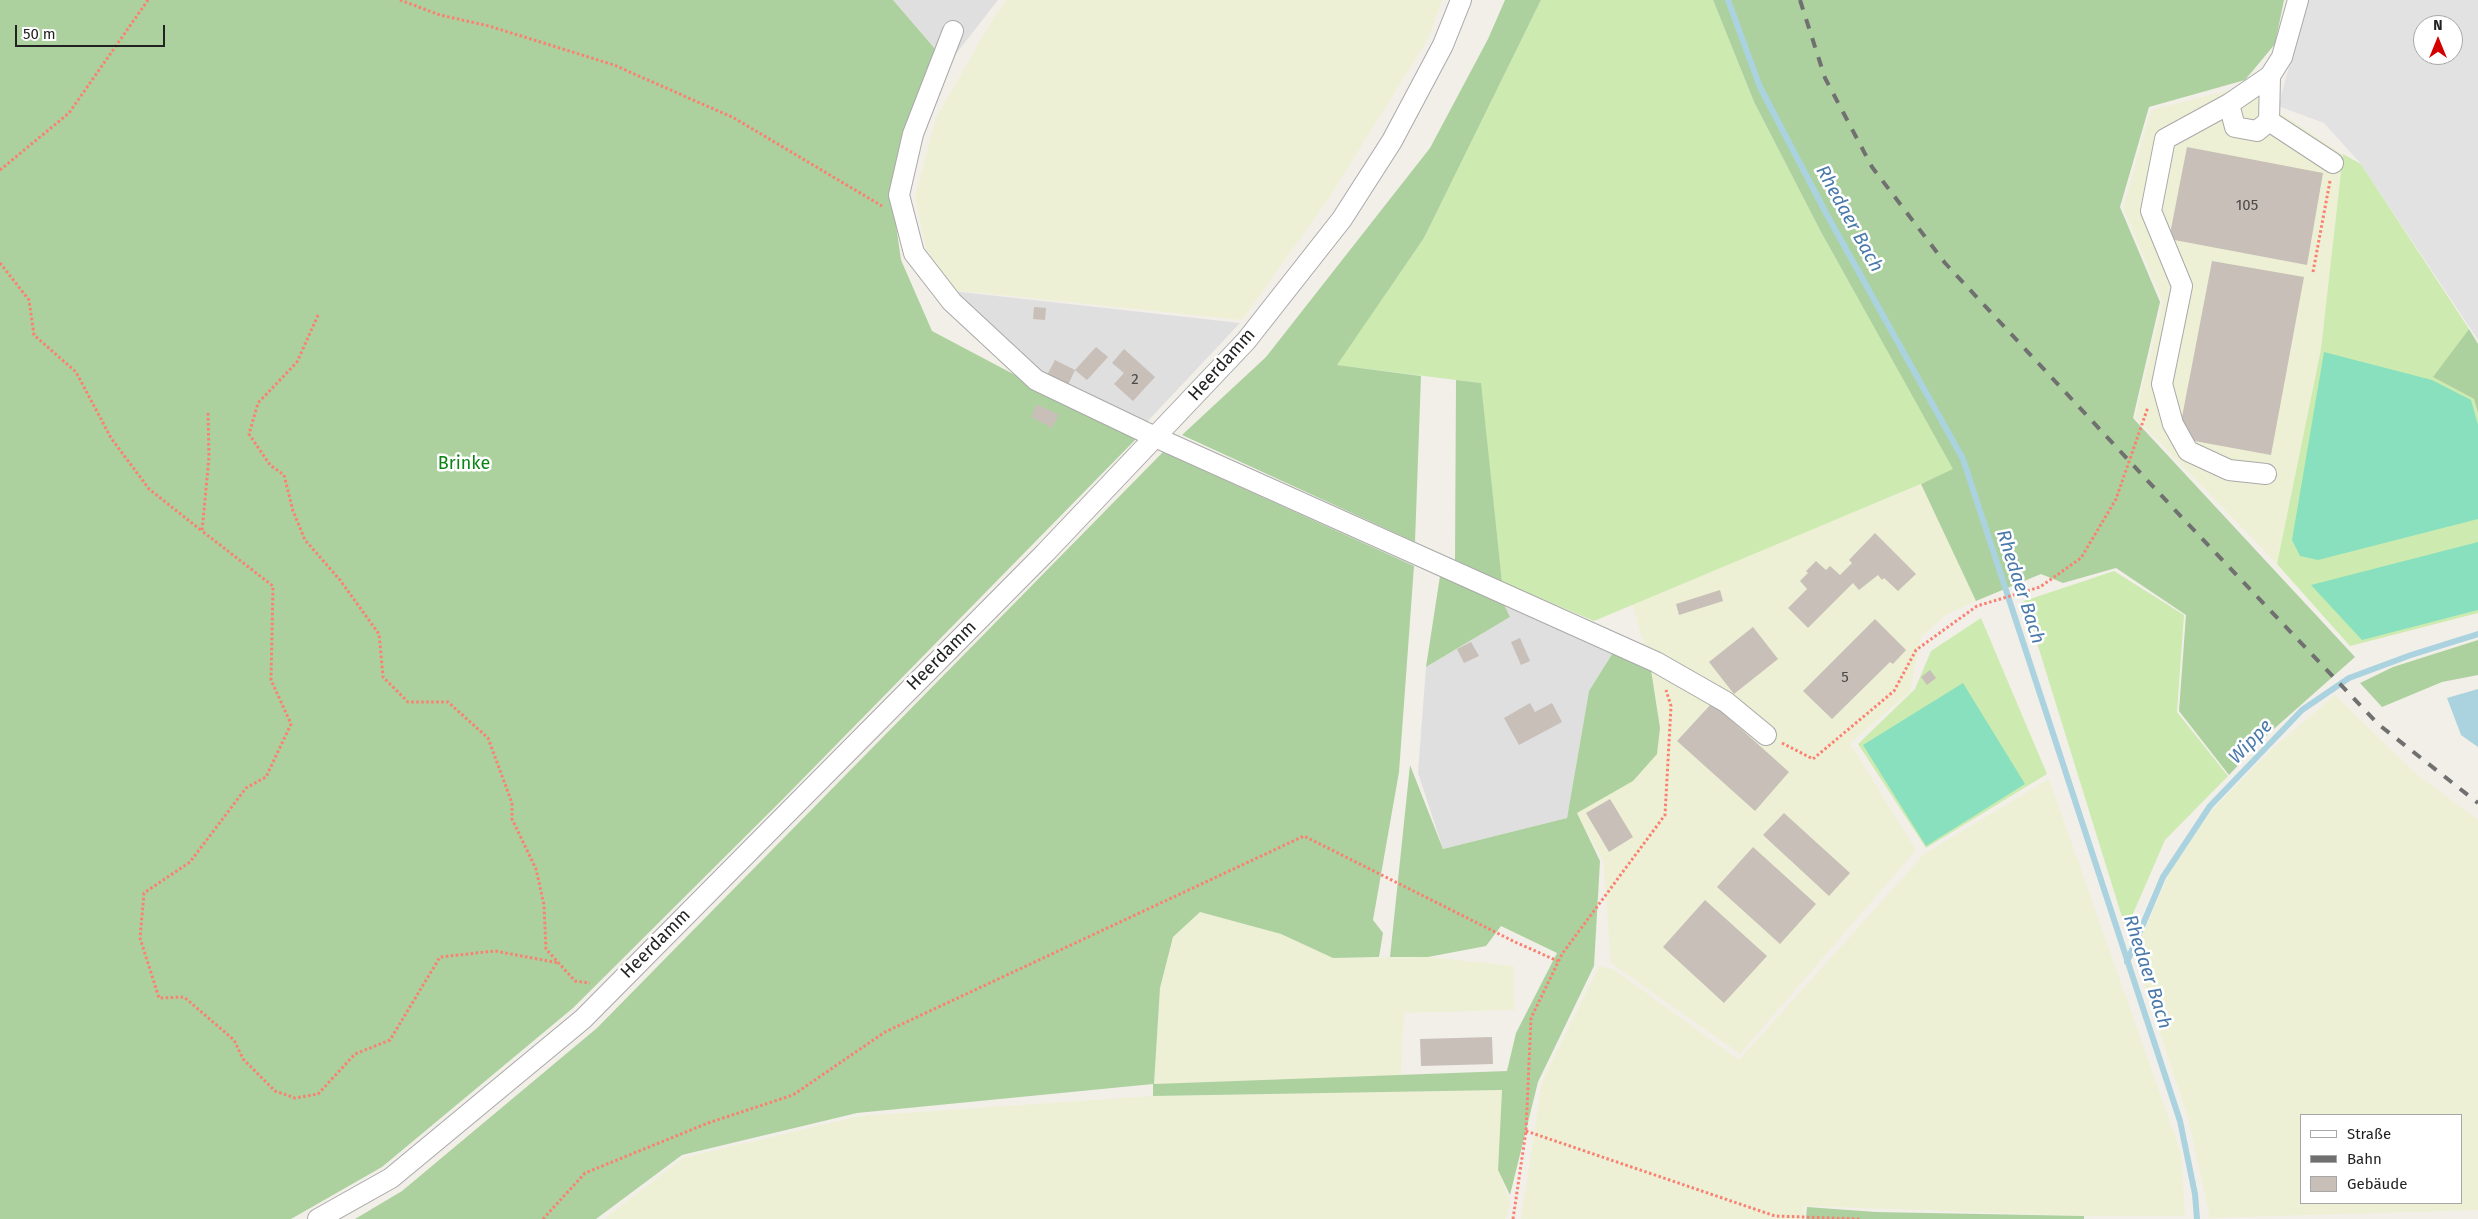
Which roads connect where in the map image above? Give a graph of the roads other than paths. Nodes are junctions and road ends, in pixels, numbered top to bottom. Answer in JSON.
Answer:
{"nodes":[{"id":1,"x":1461,"y":0,"type":"edge"},
{"id":2,"x":2298,"y":0,"type":"edge"},
{"id":3,"x":953,"y":31,"type":"dead end"},
{"id":4,"x":2270,"y":76,"type":"junction"},
{"id":5,"x":2229,"y":104,"type":"junction"},
{"id":6,"x":2269,"y":121,"type":"junction"},
{"id":7,"x":2332,"y":163,"type":"road end"},
{"id":8,"x":1155,"y":437,"type":"junction"},
{"id":9,"x":2266,"y":474,"type":"dead end"},
{"id":10,"x":1766,"y":735,"type":"road end"},
{"id":11,"x":318,"y":1219,"type":"edge"}],
"edges":[{"from":1,"to":8,"type":"street","name":"Heerdamm"},
{"from":2,"to":4,"type":"street"},
{"from":3,"to":8,"type":"street"},
{"from":4,"to":5,"type":"street"},
{"from":4,"to":6,"type":"street"},
{"from":5,"to":6,"type":"street"},
{"from":5,"to":9,"type":"street"},
{"from":6,"to":7,"type":"street"},
{"from":8,"to":10,"type":"street"},
{"from":8,"to":11,"type":"street","name":"Heerdamm"}]}
